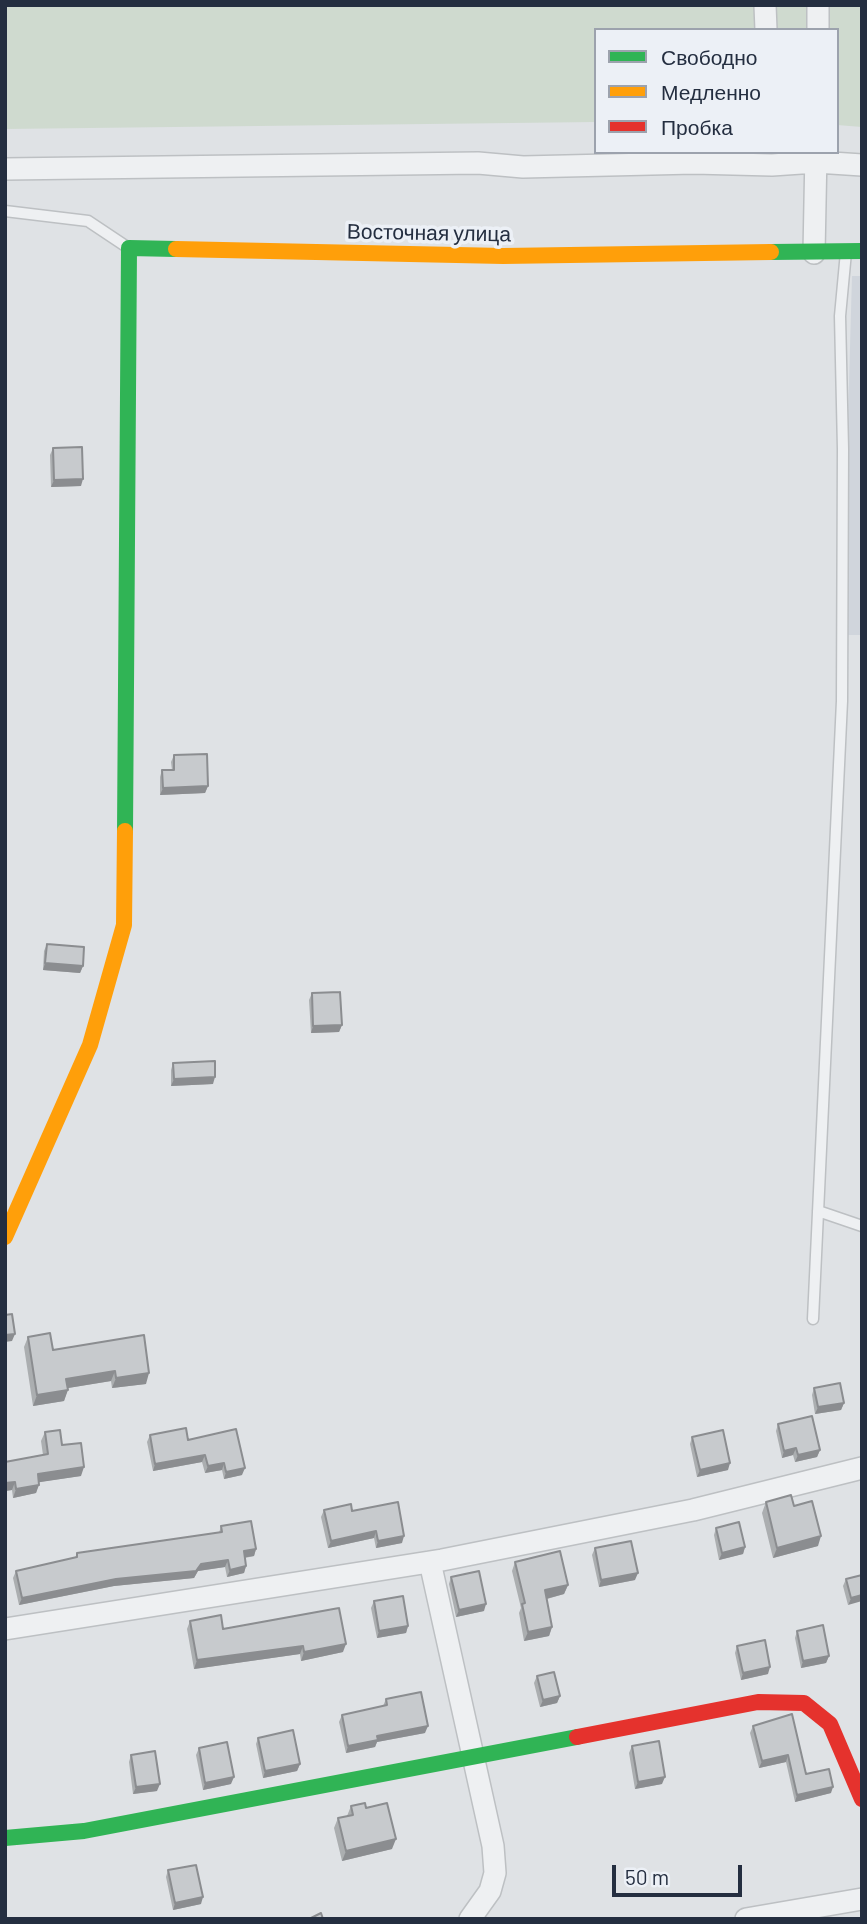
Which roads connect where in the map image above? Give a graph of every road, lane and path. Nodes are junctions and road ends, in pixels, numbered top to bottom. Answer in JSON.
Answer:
{"nodes":[{"id":1,"x":765,"y":5,"type":"edge"},
{"id":2,"x":818,"y":5,"type":"edge"},
{"id":3,"x":766,"y":28,"type":"edge"},
{"id":4,"x":818,"y":28,"type":"edge"},
{"id":5,"x":816,"y":157,"type":"edge"},
{"id":6,"x":772,"y":159,"type":"edge"},
{"id":7,"x":862,"y":165,"type":"edge"},
{"id":8,"x":5,"y":169,"type":"edge"},
{"id":9,"x":5,"y":211,"type":"edge"},
{"id":10,"x":129,"y":248,"type":"junction"},
{"id":11,"x":854,"y":251,"type":"edge"},
{"id":12,"x":814,"y":253,"type":"junction"},
{"id":13,"x":818,"y":1212,"type":"junction"},
{"id":14,"x":862,"y":1226,"type":"edge"},
{"id":15,"x":5,"y":1237,"type":"edge"},
{"id":16,"x":813,"y":1320,"type":"dead end"},
{"id":17,"x":862,"y":1468,"type":"edge"},
{"id":18,"x":430,"y":1562,"type":"junction"},
{"id":19,"x":5,"y":1629,"type":"edge"},
{"id":20,"x":473,"y":1758,"type":"junction"},
{"id":21,"x":854,"y":1758,"type":"edge"},
{"id":22,"x":862,"y":1799,"type":"edge"},
{"id":23,"x":5,"y":1839,"type":"edge"},
{"id":24,"x":862,"y":1899,"type":"edge"},
{"id":25,"x":470,"y":1919,"type":"edge"},
{"id":26,"x":747,"y":1919,"type":"edge"}],
"edges":[{"from":1,"to":3,"type":"street"},
{"from":2,"to":4,"type":"street"},
{"from":5,"to":6,"type":"street"},
{"from":5,"to":7,"type":"street"},
{"from":5,"to":12,"type":"street"},
{"from":6,"to":8,"type":"street"},
{"from":9,"to":10,"type":"lane"},
{"from":10,"to":12,"type":"street","name":"Восточная улица"},
{"from":10,"to":15,"type":"street"},
{"from":11,"to":12,"type":"street","name":"Восточная улица"},
{"from":11,"to":13,"type":"lane"},
{"from":13,"to":14,"type":"lane"},
{"from":13,"to":16,"type":"lane"},
{"from":17,"to":18,"type":"street"},
{"from":18,"to":19,"type":"street"},
{"from":18,"to":20,"type":"street"},
{"from":20,"to":21,"type":"street"},
{"from":20,"to":23,"type":"street"},
{"from":20,"to":25,"type":"street"},
{"from":21,"to":22,"type":"street"},
{"from":24,"to":26,"type":"street"}]}
